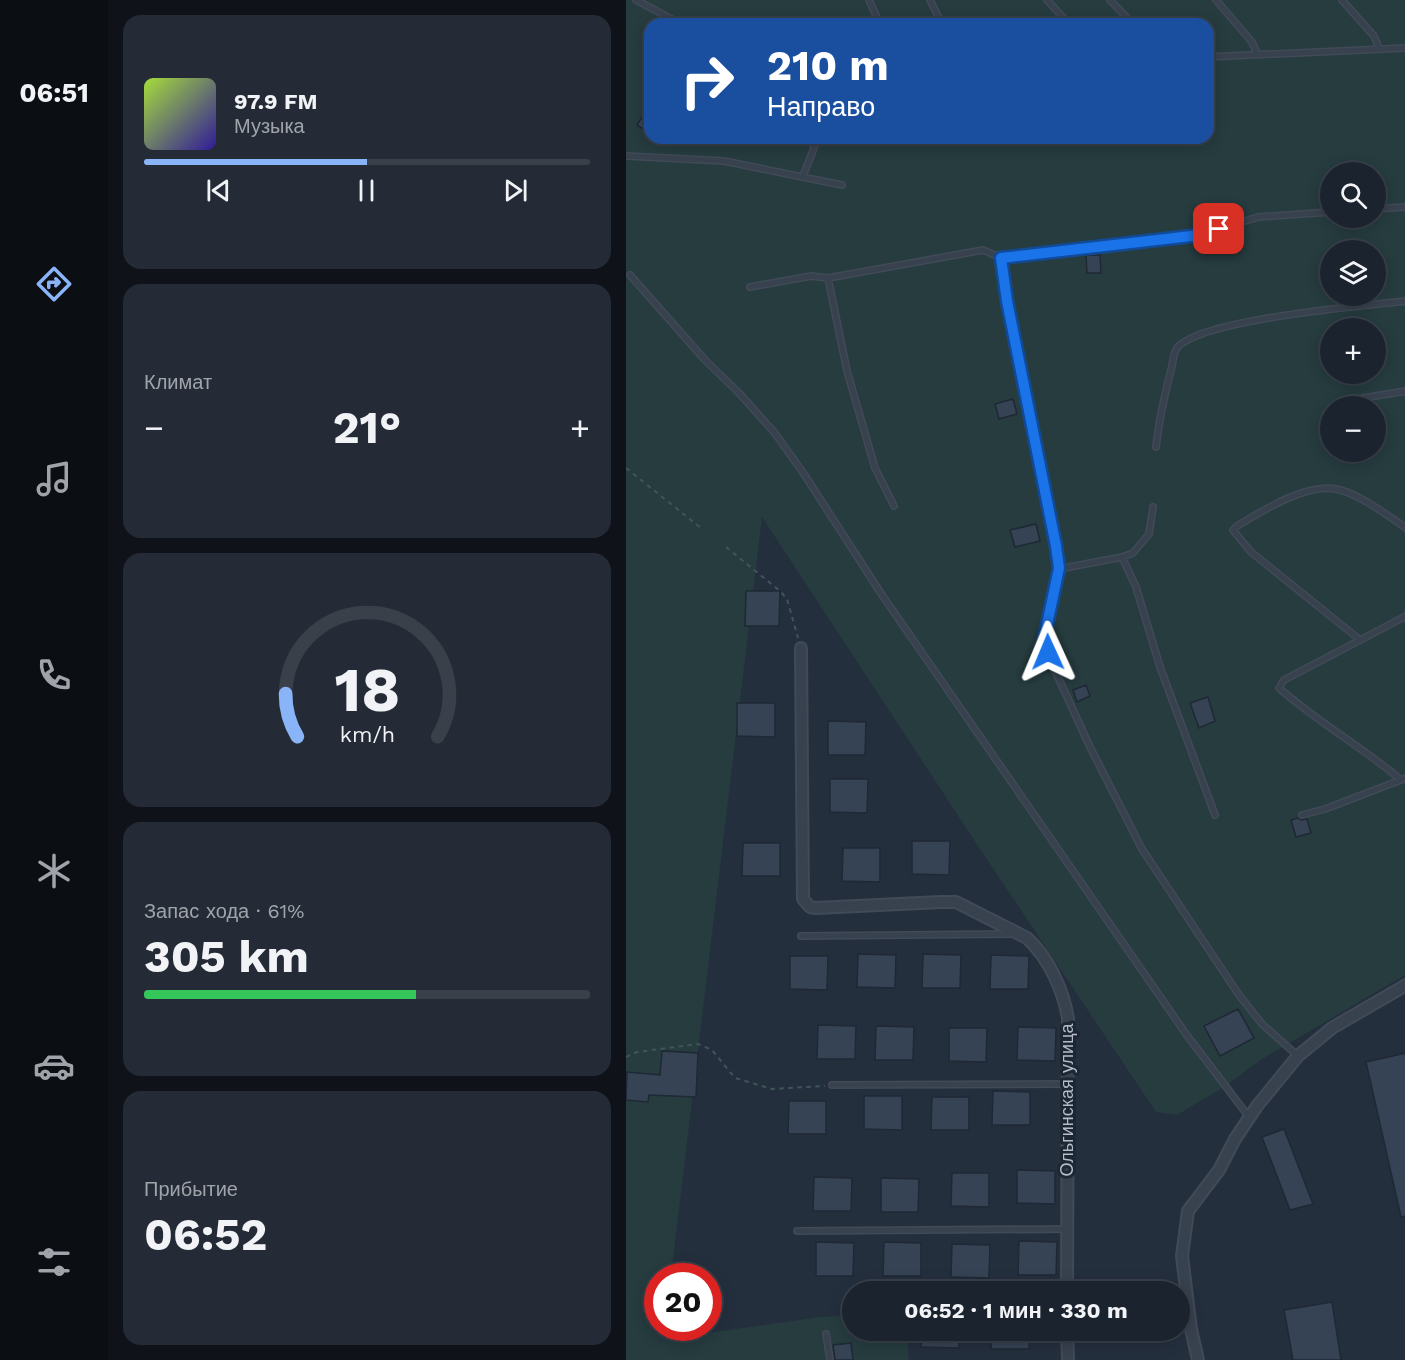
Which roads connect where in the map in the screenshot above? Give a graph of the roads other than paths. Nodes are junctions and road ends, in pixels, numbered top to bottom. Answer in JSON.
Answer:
{"nodes":[{"id":1,"x":636,"y":0,"type":"edge"},
{"id":2,"x":869,"y":0,"type":"edge"},
{"id":3,"x":930,"y":0,"type":"edge"},
{"id":4,"x":1047,"y":0,"type":"edge"},
{"id":5,"x":1110,"y":0,"type":"edge"},
{"id":6,"x":1216,"y":0,"type":"edge"},
{"id":7,"x":1342,"y":0,"type":"edge"},
{"id":8,"x":670,"y":18,"type":"edge"},
{"id":9,"x":877,"y":18,"type":"edge"},
{"id":10,"x":939,"y":18,"type":"edge"},
{"id":11,"x":1064,"y":18,"type":"edge"},
{"id":12,"x":1127,"y":18,"type":"edge"},
{"id":13,"x":1379,"y":48,"type":"junction"},
{"id":14,"x":1406,"y":48,"type":"edge"},
{"id":15,"x":1257,"y":53,"type":"junction"},
{"id":16,"x":1214,"y":57,"type":"edge"},
{"id":17,"x":816,"y":144,"type":"edge"},
{"id":18,"x":626,"y":156,"type":"edge"},
{"id":19,"x":803,"y":176,"type":"junction"},
{"id":20,"x":842,"y":185,"type":"dead end"},
{"id":21,"x":1406,"y":207,"type":"edge"},
{"id":22,"x":1386,"y":208,"type":"edge"},
{"id":23,"x":1320,"y":213,"type":"edge"},
{"id":24,"x":1001,"y":258,"type":"junction"},
{"id":25,"x":630,"y":275,"type":"dead end"},
{"id":26,"x":828,"y":278,"type":"junction"},
{"id":27,"x":750,"y":286,"type":"dead end"},
{"id":28,"x":1406,"y":301,"type":"edge"},
{"id":29,"x":1406,"y":392,"type":"edge"},
{"id":30,"x":1376,"y":396,"type":"edge"},
{"id":31,"x":1156,"y":447,"type":"dead end"},
{"id":32,"x":894,"y":506,"type":"dead end"},
{"id":33,"x":1153,"y":507,"type":"dead end"},
{"id":34,"x":1406,"y":528,"type":"edge"},
{"id":35,"x":1122,"y":557,"type":"junction"},
{"id":36,"x":1059,"y":568,"type":"junction"},
{"id":37,"x":1406,"y":616,"type":"edge"},
{"id":38,"x":1359,"y":639,"type":"junction"},
{"id":39,"x":801,"y":648,"type":"road end"},
{"id":40,"x":1403,"y":779,"type":"edge"},
{"id":41,"x":1215,"y":815,"type":"dead end"},
{"id":42,"x":1302,"y":815,"type":"dead end"},
{"id":43,"x":1021,"y":934,"type":"junction"},
{"id":44,"x":801,"y":936,"type":"dead end"},
{"id":45,"x":1406,"y":985,"type":"edge"},
{"id":46,"x":1298,"y":1056,"type":"junction"},
{"id":47,"x":1067,"y":1084,"type":"junction"},
{"id":48,"x":832,"y":1086,"type":"road end"},
{"id":49,"x":1249,"y":1117,"type":"junction"},
{"id":50,"x":1067,"y":1229,"type":"junction"},
{"id":51,"x":797,"y":1231,"type":"dead end"},
{"id":52,"x":1067,"y":1281,"type":"edge"},
{"id":53,"x":826,"y":1334,"type":"dead end"},
{"id":54,"x":1067,"y":1341,"type":"edge"},
{"id":55,"x":830,"y":1360,"type":"edge"},
{"id":56,"x":1068,"y":1360,"type":"edge"},
{"id":57,"x":1198,"y":1360,"type":"edge"}],
"edges":[{"from":1,"to":8,"type":"lane"},
{"from":2,"to":9,"type":"lane"},
{"from":3,"to":10,"type":"lane"},
{"from":4,"to":11,"type":"lane"},
{"from":5,"to":12,"type":"lane"},
{"from":6,"to":15,"type":"lane"},
{"from":7,"to":13,"type":"lane"},
{"from":13,"to":14,"type":"lane"},
{"from":13,"to":15,"type":"lane"},
{"from":15,"to":16,"type":"lane"},
{"from":17,"to":19,"type":"lane"},
{"from":18,"to":19,"type":"lane"},
{"from":19,"to":20,"type":"lane"},
{"from":21,"to":22,"type":"lane"},
{"from":23,"to":24,"type":"lane"},
{"from":24,"to":26,"type":"lane"},
{"from":24,"to":36,"type":"lane"},
{"from":25,"to":49,"type":"lane"},
{"from":26,"to":27,"type":"lane"},
{"from":26,"to":32,"type":"lane"},
{"from":28,"to":31,"type":"lane"},
{"from":29,"to":30,"type":"lane"},
{"from":33,"to":35,"type":"lane"},
{"from":34,"to":38,"type":"lane"},
{"from":35,"to":36,"type":"lane"},
{"from":35,"to":41,"type":"lane"},
{"from":36,"to":46,"type":"lane"},
{"from":37,"to":38,"type":"lane"},
{"from":38,"to":40,"type":"lane"},
{"from":39,"to":43,"type":"street","name":"Ольгинская улица"},
{"from":40,"to":42,"type":"lane"},
{"from":43,"to":44,"type":"lane"},
{"from":43,"to":47,"type":"street","name":"Ольгинская улица"},
{"from":45,"to":46,"type":"street"},
{"from":46,"to":49,"type":"street"},
{"from":47,"to":48,"type":"lane"},
{"from":47,"to":50,"type":"street","name":"Ольгинская улица"},
{"from":49,"to":57,"type":"street"},
{"from":50,"to":51,"type":"lane"},
{"from":50,"to":52,"type":"street","name":"Ольгинская улица"},
{"from":53,"to":55,"type":"lane"},
{"from":54,"to":56,"type":"street"}]}
